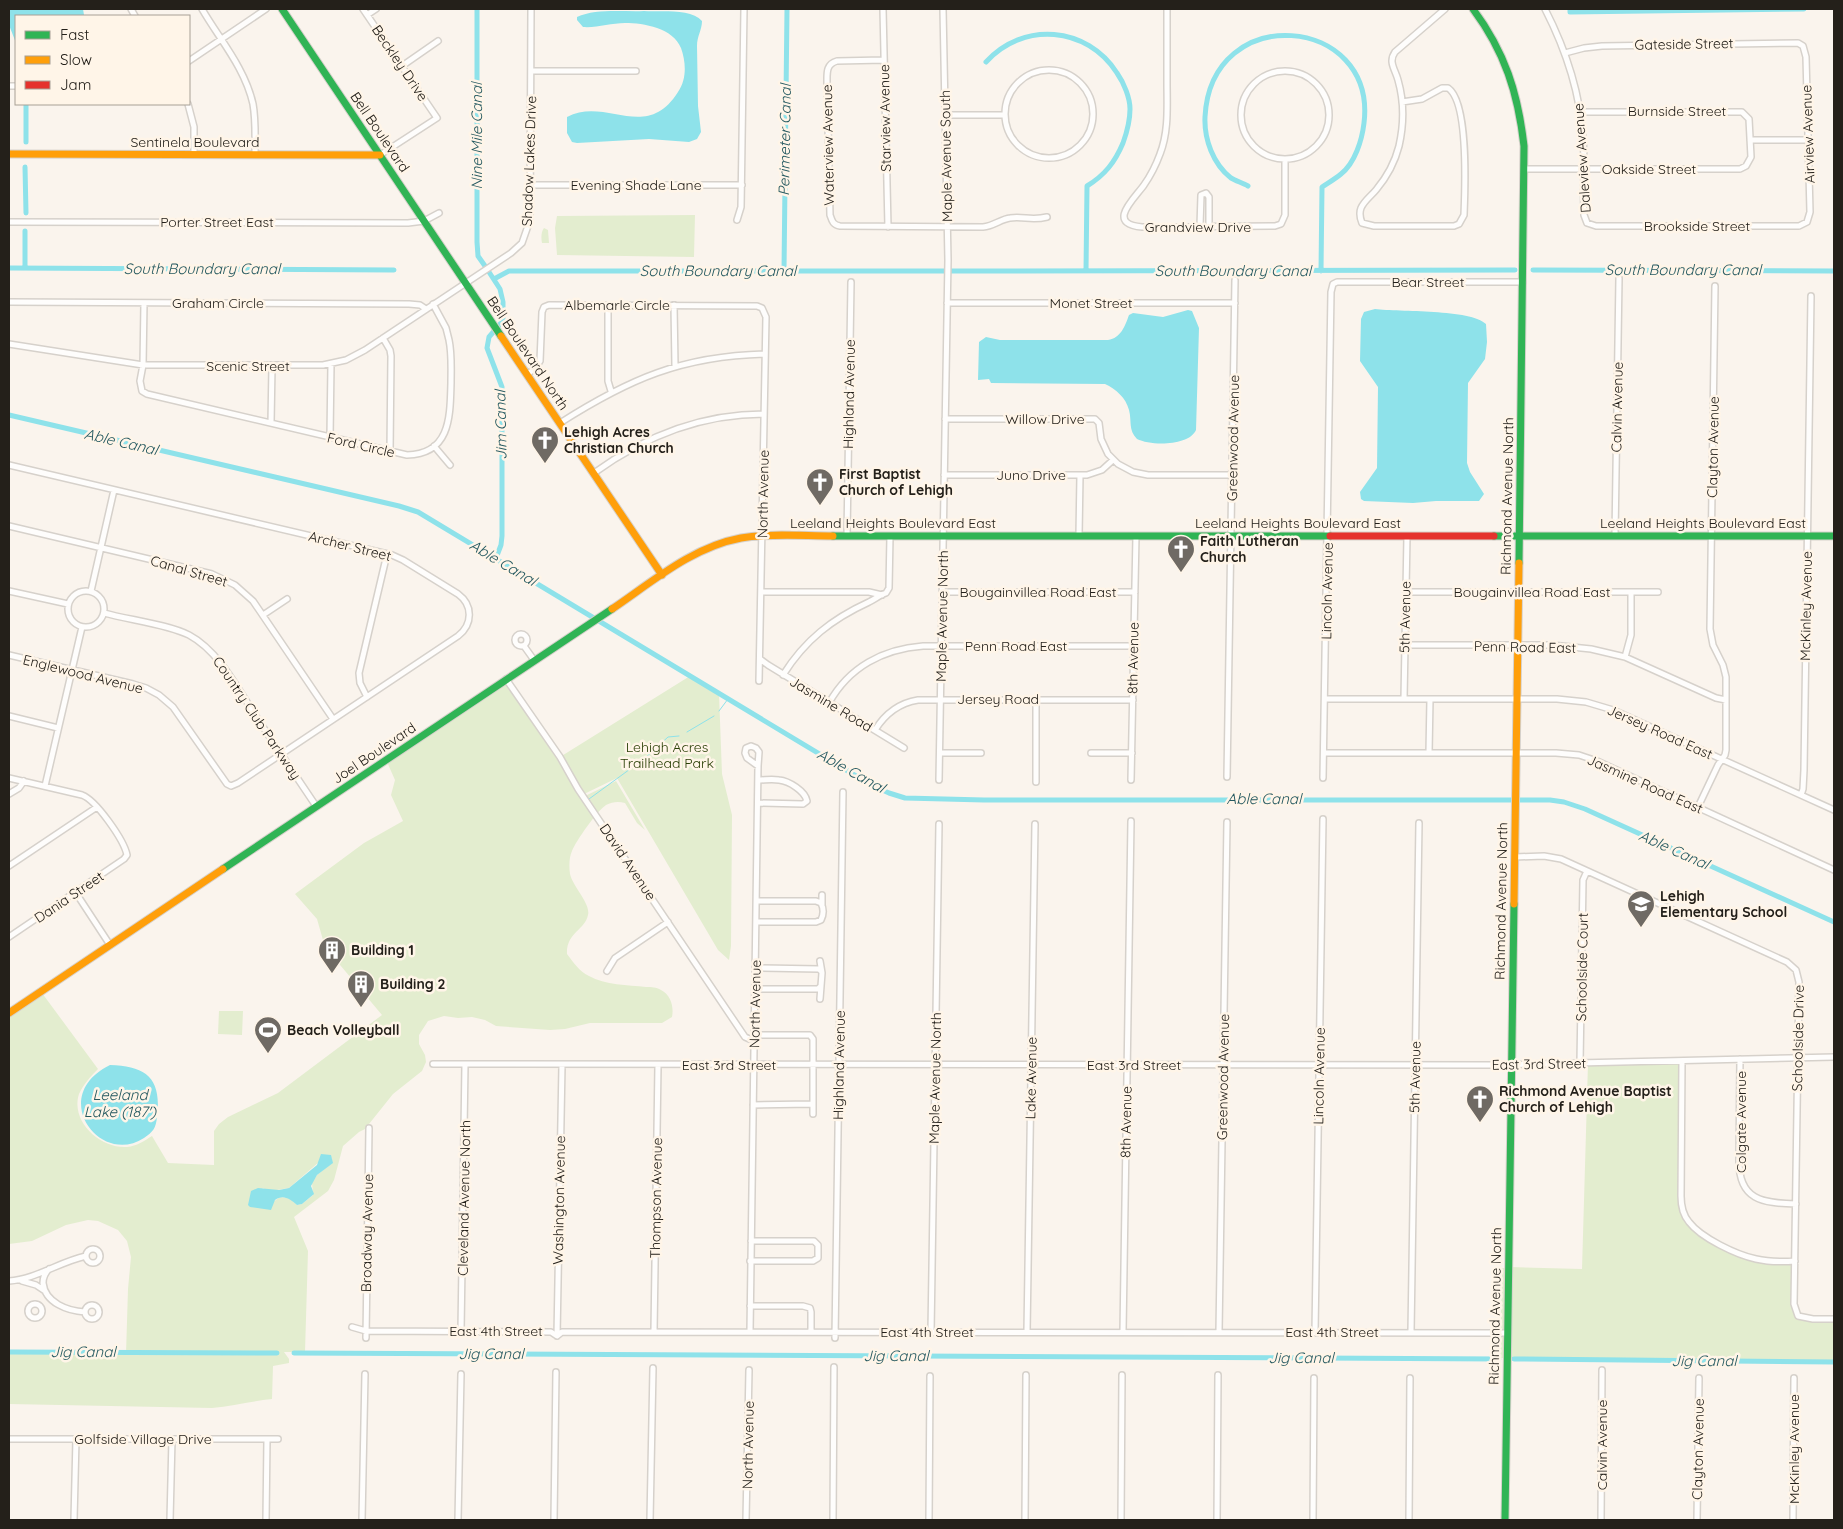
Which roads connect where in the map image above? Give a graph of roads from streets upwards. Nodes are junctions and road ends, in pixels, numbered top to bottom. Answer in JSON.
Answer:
{"nodes":[{"id":1,"x":202,"y":9,"type":"edge"},
{"id":2,"x":266,"y":9,"type":"edge"},
{"id":3,"x":282,"y":9,"type":"edge"},
{"id":4,"x":363,"y":9,"type":"edge"},
{"id":5,"x":376,"y":9,"type":"edge"},
{"id":6,"x":531,"y":9,"type":"edge"},
{"id":7,"x":744,"y":9,"type":"edge"},
{"id":8,"x":883,"y":9,"type":"edge"},
{"id":9,"x":943,"y":9,"type":"edge"},
{"id":10,"x":1167,"y":9,"type":"edge"},
{"id":11,"x":1445,"y":9,"type":"edge"},
{"id":12,"x":1473,"y":9,"type":"edge"},
{"id":13,"x":1545,"y":9,"type":"edge"},
{"id":14,"x":367,"y":15,"type":"junction"},
{"id":15,"x":222,"y":38,"type":"junction"},
{"id":16,"x":438,"y":41,"type":"dead end"},
{"id":17,"x":1803,"y":46,"type":"joint"},
{"id":18,"x":1566,"y":53,"type":"junction"},
{"id":19,"x":190,"y":59,"type":"edge"},
{"id":20,"x":884,"y":60,"type":"junction"},
{"id":21,"x":402,"y":66,"type":"junction"},
{"id":22,"x":531,"y":71,"type":"junction"},
{"id":23,"x":636,"y":71,"type":"dead end"},
{"id":24,"x":1402,"y":102,"type":"junction"},
{"id":25,"x":188,"y":105,"type":"edge"},
{"id":26,"x":1580,"y":112,"type":"junction"},
{"id":27,"x":945,"y":115,"type":"junction"},
{"id":28,"x":1004,"y":115,"type":"junction"},
{"id":29,"x":1750,"y":140,"type":"junction"},
{"id":30,"x":1808,"y":140,"type":"junction"},
{"id":31,"x":9,"y":154,"type":"edge"},
{"id":32,"x":194,"y":155,"type":"junction"},
{"id":33,"x":255,"y":155,"type":"junction"},
{"id":34,"x":380,"y":155,"type":"junction"},
{"id":35,"x":1285,"y":159,"type":"junction"},
{"id":36,"x":1524,"y":168,"type":"junction"},
{"id":37,"x":1583,"y":169,"type":"junction"},
{"id":38,"x":530,"y":184,"type":"junction"},
{"id":39,"x":742,"y":185,"type":"junction"},
{"id":40,"x":439,"y":213,"type":"dead end"},
{"id":41,"x":1047,"y":217,"type":"dead end"},
{"id":42,"x":424,"y":220,"type":"junction"},
{"id":43,"x":737,"y":220,"type":"dead end"},
{"id":44,"x":9,"y":222,"type":"edge"},
{"id":45,"x":1807,"y":222,"type":"joint"},
{"id":46,"x":1587,"y":223,"type":"joint"},
{"id":47,"x":888,"y":226,"type":"junction"},
{"id":48,"x":1200,"y":226,"type":"junction"},
{"id":49,"x":1209,"y":226,"type":"junction"},
{"id":50,"x":947,"y":227,"type":"junction"},
{"id":51,"x":456,"y":269,"type":"joint"},
{"id":52,"x":1619,"y":278,"type":"dead end"},
{"id":53,"x":1235,"y":280,"type":"dead end"},
{"id":54,"x":851,"y":282,"type":"dead end"},
{"id":55,"x":1523,"y":282,"type":"junction"},
{"id":56,"x":466,"y":283,"type":"junction"},
{"id":57,"x":1333,"y":284,"type":"joint"},
{"id":58,"x":1715,"y":286,"type":"dead end"},
{"id":59,"x":1811,"y":296,"type":"dead end"},
{"id":60,"x":9,"y":302,"type":"edge"},
{"id":61,"x":144,"y":303,"type":"junction"},
{"id":62,"x":947,"y":303,"type":"junction"},
{"id":63,"x":1235,"y":303,"type":"junction"},
{"id":64,"x":433,"y":304,"type":"junction"},
{"id":65,"x":608,"y":305,"type":"junction"},
{"id":66,"x":674,"y":305,"type":"junction"},
{"id":67,"x":762,"y":308,"type":"joint"},
{"id":68,"x":426,"y":309,"type":"junction"},
{"id":69,"x":383,"y":338,"type":"junction"},
{"id":70,"x":9,"y":344,"type":"edge"},
{"id":71,"x":765,"y":354,"type":"junction"},
{"id":72,"x":331,"y":364,"type":"junction"},
{"id":73,"x":143,"y":365,"type":"junction"},
{"id":74,"x":272,"y":366,"type":"junction"},
{"id":75,"x":675,"y":366,"type":"junction"},
{"id":76,"x":527,"y":374,"type":"junction"},
{"id":77,"x":611,"y":391,"type":"junction"},
{"id":78,"x":764,"y":414,"type":"junction"},
{"id":79,"x":945,"y":419,"type":"junction"},
{"id":80,"x":271,"y":423,"type":"junction"},
{"id":81,"x":560,"y":423,"type":"junction"},
{"id":82,"x":330,"y":437,"type":"junction"},
{"id":83,"x":434,"y":446,"type":"junction"},
{"id":84,"x":390,"y":451,"type":"junction"},
{"id":85,"x":1113,"y":460,"type":"junction"},
{"id":86,"x":9,"y":465,"type":"edge"},
{"id":87,"x":450,"y":466,"type":"dead end"},
{"id":88,"x":594,"y":473,"type":"junction"},
{"id":89,"x":944,"y":475,"type":"junction"},
{"id":90,"x":1080,"y":475,"type":"junction"},
{"id":91,"x":1232,"y":475,"type":"junction"},
{"id":92,"x":114,"y":490,"type":"junction"},
{"id":93,"x":9,"y":526,"type":"edge"},
{"id":94,"x":1520,"y":535,"type":"junction"},
{"id":95,"x":762,"y":536,"type":"junction"},
{"id":96,"x":847,"y":536,"type":"junction"},
{"id":97,"x":890,"y":536,"type":"junction"},
{"id":98,"x":944,"y":536,"type":"junction"},
{"id":99,"x":1080,"y":536,"type":"junction"},
{"id":100,"x":1136,"y":536,"type":"junction"},
{"id":101,"x":1232,"y":536,"type":"junction"},
{"id":102,"x":1328,"y":536,"type":"junction"},
{"id":103,"x":1407,"y":536,"type":"junction"},
{"id":104,"x":1616,"y":536,"type":"junction"},
{"id":105,"x":1712,"y":536,"type":"junction"},
{"id":106,"x":1808,"y":536,"type":"junction"},
{"id":107,"x":1834,"y":536,"type":"edge"},
{"id":108,"x":100,"y":548,"type":"junction"},
{"id":109,"x":387,"y":554,"type":"junction"},
{"id":110,"x":662,"y":575,"type":"junction"},
{"id":111,"x":9,"y":591,"type":"edge"},
{"id":112,"x":90,"y":591,"type":"junction"},
{"id":113,"x":761,"y":592,"type":"junction"},
{"id":114,"x":942,"y":592,"type":"junction"},
{"id":115,"x":1134,"y":592,"type":"junction"},
{"id":116,"x":1406,"y":592,"type":"junction"},
{"id":117,"x":1518,"y":592,"type":"junction"},
{"id":118,"x":1631,"y":592,"type":"junction"},
{"id":119,"x":1658,"y":592,"type":"dead end"},
{"id":120,"x":882,"y":595,"type":"junction"},
{"id":121,"x":287,"y":599,"type":"dead end"},
{"id":122,"x":68,"y":604,"type":"junction"},
{"id":123,"x":104,"y":612,"type":"junction"},
{"id":124,"x":263,"y":615,"type":"junction"},
{"id":125,"x":82,"y":627,"type":"junction"},
{"id":126,"x":1404,"y":645,"type":"junction"},
{"id":127,"x":524,"y":646,"type":"dead end"},
{"id":128,"x":941,"y":646,"type":"junction"},
{"id":129,"x":1134,"y":646,"type":"junction"},
{"id":130,"x":1518,"y":646,"type":"junction"},
{"id":131,"x":9,"y":655,"type":"edge"},
{"id":132,"x":1625,"y":657,"type":"junction"},
{"id":133,"x":760,"y":659,"type":"junction"},
{"id":134,"x":534,"y":660,"type":"junction"},
{"id":135,"x":72,"y":670,"type":"junction"},
{"id":136,"x":783,"y":675,"type":"junction"},
{"id":137,"x":506,"y":679,"type":"junction"},
{"id":138,"x":760,"y":681,"type":"dead end"},
{"id":139,"x":367,"y":697,"type":"junction"},
{"id":140,"x":1036,"y":699,"type":"junction"},
{"id":141,"x":1325,"y":699,"type":"junction"},
{"id":142,"x":1404,"y":699,"type":"junction"},
{"id":143,"x":1430,"y":699,"type":"junction"},
{"id":144,"x":1517,"y":699,"type":"junction"},
{"id":145,"x":941,"y":700,"type":"junction"},
{"id":146,"x":1133,"y":700,"type":"junction"},
{"id":147,"x":1726,"y":700,"type":"junction"},
{"id":148,"x":830,"y":702,"type":"junction"},
{"id":149,"x":9,"y":716,"type":"edge"},
{"id":150,"x":333,"y":719,"type":"junction"},
{"id":151,"x":58,"y":728,"type":"junction"},
{"id":152,"x":875,"y":730,"type":"junction"},
{"id":153,"x":904,"y":748,"type":"dead end"},
{"id":154,"x":940,"y":753,"type":"junction"},
{"id":155,"x":982,"y":753,"type":"dead end"},
{"id":156,"x":1091,"y":753,"type":"dead end"},
{"id":157,"x":1132,"y":753,"type":"junction"},
{"id":158,"x":1324,"y":753,"type":"junction"},
{"id":159,"x":1429,"y":753,"type":"junction"},
{"id":160,"x":1516,"y":753,"type":"junction"},
{"id":161,"x":282,"y":754,"type":"junction"},
{"id":162,"x":1721,"y":759,"type":"junction"},
{"id":163,"x":758,"y":766,"type":"dead end"},
{"id":164,"x":1227,"y":777,"type":"dead end"},
{"id":165,"x":9,"y":778,"type":"edge"},
{"id":166,"x":1323,"y":778,"type":"dead end"},
{"id":167,"x":758,"y":780,"type":"junction"},
{"id":168,"x":939,"y":780,"type":"dead end"},
{"id":169,"x":1131,"y":780,"type":"dead end"},
{"id":170,"x":24,"y":781,"type":"junction"},
{"id":171,"x":1036,"y":782,"type":"dead end"},
{"id":172,"x":45,"y":786,"type":"junction"},
{"id":173,"x":231,"y":786,"type":"joint"},
{"id":174,"x":843,"y":792,"type":"dead end"},
{"id":175,"x":9,"y":794,"type":"edge"},
{"id":176,"x":1801,"y":795,"type":"junction"},
{"id":177,"x":758,"y":804,"type":"junction"},
{"id":178,"x":97,"y":806,"type":"junction"},
{"id":179,"x":316,"y":806,"type":"junction"},
{"id":180,"x":1698,"y":807,"type":"junction"},
{"id":181,"x":1834,"y":810,"type":"edge"},
{"id":182,"x":1323,"y":819,"type":"dead end"},
{"id":183,"x":1131,"y":821,"type":"dead end"},
{"id":184,"x":1227,"y":822,"type":"dead end"},
{"id":185,"x":1419,"y":823,"type":"dead end"},
{"id":186,"x":939,"y":824,"type":"dead end"},
{"id":187,"x":1035,"y":824,"type":"dead end"},
{"id":188,"x":1515,"y":857,"type":"junction"},
{"id":189,"x":9,"y":866,"type":"edge"},
{"id":190,"x":1834,"y":870,"type":"edge"},
{"id":191,"x":1586,"y":871,"type":"junction"},
{"id":192,"x":76,"y":893,"type":"junction"},
{"id":193,"x":822,"y":895,"type":"dead end"},
{"id":194,"x":756,"y":901,"type":"junction"},
{"id":195,"x":822,"y":905,"type":"junction"},
{"id":196,"x":668,"y":922,"type":"junction"},
{"id":197,"x":756,"y":922,"type":"junction"},
{"id":198,"x":9,"y":937,"type":"edge"},
{"id":199,"x":110,"y":945,"type":"junction"},
{"id":200,"x":820,"y":961,"type":"dead end"},
{"id":201,"x":755,"y":968,"type":"junction"},
{"id":202,"x":607,"y":971,"type":"dead end"},
{"id":203,"x":821,"y":971,"type":"junction"},
{"id":204,"x":820,"y":987,"type":"junction"},
{"id":205,"x":755,"y":989,"type":"junction"},
{"id":206,"x":820,"y":999,"type":"dead end"},
{"id":207,"x":9,"y":1013,"type":"edge"},
{"id":208,"x":754,"y":1038,"type":"junction"},
{"id":209,"x":1834,"y":1056,"type":"edge"},
{"id":210,"x":1798,"y":1058,"type":"junction"},
{"id":211,"x":1740,"y":1060,"type":"junction"},
{"id":212,"x":1682,"y":1061,"type":"junction"},
{"id":213,"x":1580,"y":1063,"type":"junction"},
{"id":214,"x":433,"y":1064,"type":"dead end"},
{"id":215,"x":465,"y":1064,"type":"junction"},
{"id":216,"x":1511,"y":1064,"type":"junction"},
{"id":217,"x":562,"y":1065,"type":"junction"},
{"id":218,"x":658,"y":1065,"type":"junction"},
{"id":219,"x":754,"y":1065,"type":"junction"},
{"id":220,"x":814,"y":1065,"type":"junction"},
{"id":221,"x":839,"y":1065,"type":"junction"},
{"id":222,"x":935,"y":1065,"type":"junction"},
{"id":223,"x":1031,"y":1065,"type":"junction"},
{"id":224,"x":1127,"y":1065,"type":"junction"},
{"id":225,"x":1223,"y":1065,"type":"junction"},
{"id":226,"x":1319,"y":1065,"type":"junction"},
{"id":227,"x":1415,"y":1065,"type":"junction"},
{"id":228,"x":754,"y":1104,"type":"junction"},
{"id":229,"x":813,"y":1104,"type":"junction"},
{"id":230,"x":813,"y":1114,"type":"dead end"},
{"id":231,"x":369,"y":1128,"type":"dead end"},
{"id":232,"x":1796,"y":1204,"type":"junction"},
{"id":233,"x":751,"y":1240,"type":"junction"},
{"id":234,"x":86,"y":1256,"type":"dead end"},
{"id":235,"x":750,"y":1261,"type":"junction"},
{"id":236,"x":1795,"y":1261,"type":"junction"},
{"id":237,"x":52,"y":1267,"type":"junction"},
{"id":238,"x":19,"y":1280,"type":"junction"},
{"id":239,"x":9,"y":1282,"type":"edge"},
{"id":240,"x":46,"y":1294,"type":"junction"},
{"id":241,"x":40,"y":1305,"type":"dead end"},
{"id":242,"x":750,"y":1306,"type":"junction"},
{"id":243,"x":85,"y":1312,"type":"dead end"},
{"id":244,"x":1834,"y":1319,"type":"edge"},
{"id":245,"x":352,"y":1327,"type":"dead end"},
{"id":246,"x":366,"y":1331,"type":"junction"},
{"id":247,"x":461,"y":1331,"type":"junction"},
{"id":248,"x":654,"y":1332,"type":"junction"},
{"id":249,"x":750,"y":1332,"type":"junction"},
{"id":250,"x":812,"y":1332,"type":"junction"},
{"id":251,"x":931,"y":1332,"type":"junction"},
{"id":252,"x":1027,"y":1332,"type":"junction"},
{"id":253,"x":1123,"y":1332,"type":"junction"},
{"id":254,"x":1219,"y":1332,"type":"junction"},
{"id":255,"x":1315,"y":1332,"type":"junction"},
{"id":256,"x":1411,"y":1332,"type":"junction"},
{"id":257,"x":1507,"y":1333,"type":"junction"},
{"id":258,"x":835,"y":1335,"type":"junction"},
{"id":259,"x":557,"y":1336,"type":"junction"},
{"id":260,"x":366,"y":1338,"type":"dead end"},
{"id":261,"x":834,"y":1367,"type":"dead end"},
{"id":262,"x":653,"y":1368,"type":"dead end"},
{"id":263,"x":749,"y":1370,"type":"dead end"},
{"id":264,"x":1602,"y":1370,"type":"dead end"},
{"id":265,"x":556,"y":1372,"type":"dead end"},
{"id":266,"x":365,"y":1374,"type":"dead end"},
{"id":267,"x":461,"y":1374,"type":"dead end"},
{"id":268,"x":1026,"y":1375,"type":"dead end"},
{"id":269,"x":1122,"y":1375,"type":"dead end"},
{"id":270,"x":1218,"y":1375,"type":"dead end"},
{"id":271,"x":930,"y":1376,"type":"dead end"},
{"id":272,"x":1314,"y":1378,"type":"dead end"},
{"id":273,"x":1410,"y":1378,"type":"dead end"},
{"id":274,"x":1699,"y":1378,"type":"dead end"},
{"id":275,"x":1794,"y":1378,"type":"dead end"},
{"id":276,"x":76,"y":1438,"type":"junction"},
{"id":277,"x":9,"y":1439,"type":"edge"},
{"id":278,"x":172,"y":1439,"type":"junction"},
{"id":279,"x":268,"y":1439,"type":"junction"},
{"id":280,"x":278,"y":1439,"type":"dead end"},
{"id":281,"x":74,"y":1520,"type":"edge"},
{"id":282,"x":170,"y":1520,"type":"edge"},
{"id":283,"x":266,"y":1520,"type":"edge"},
{"id":284,"x":362,"y":1520,"type":"edge"},
{"id":285,"x":458,"y":1520,"type":"edge"},
{"id":286,"x":554,"y":1520,"type":"edge"},
{"id":287,"x":650,"y":1520,"type":"edge"},
{"id":288,"x":746,"y":1520,"type":"edge"},
{"id":289,"x":832,"y":1520,"type":"edge"},
{"id":290,"x":929,"y":1520,"type":"edge"},
{"id":291,"x":1025,"y":1520,"type":"edge"},
{"id":292,"x":1121,"y":1520,"type":"edge"},
{"id":293,"x":1217,"y":1520,"type":"edge"},
{"id":294,"x":1313,"y":1520,"type":"edge"},
{"id":295,"x":1409,"y":1520,"type":"edge"},
{"id":296,"x":1505,"y":1520,"type":"edge"},
{"id":297,"x":1601,"y":1520,"type":"edge"},
{"id":298,"x":1697,"y":1520,"type":"edge"},
{"id":299,"x":1793,"y":1520,"type":"edge"}],
"edges":[{"from":1,"to":15,"type":"street"},
{"from":2,"to":15,"type":"street"},
{"from":3,"to":34,"type":"street","name":"Bell Boulevard"},
{"from":4,"to":14,"type":"street","name":"Beckley Drive"},
{"from":5,"to":14,"type":"street"},
{"from":6,"to":22,"type":"street","name":"Shadow Lakes Drive"},
{"from":7,"to":39,"type":"street"},
{"from":8,"to":20,"type":"street","name":"Starview Avenue"},
{"from":9,"to":27,"type":"street","name":"Maple Avenue South"},
{"from":10,"to":48,"type":"street","name":"Grandview Drive"},
{"from":11,"to":24,"type":"street"},
{"from":12,"to":36,"type":"street","name":"Richmond Avenue North"},
{"from":13,"to":18,"type":"street","name":"Daleview Avenue"},
{"from":14,"to":21,"type":"street","name":"Beckley Drive"},
{"from":15,"to":19,"type":"street"},
{"from":15,"to":33,"type":"street"},
{"from":16,"to":21,"type":"street"},
{"from":17,"to":18,"type":"street","name":"Gateside Street"},
{"from":17,"to":30,"type":"street","name":"Airview Avenue"},
{"from":18,"to":26,"type":"street","name":"Daleview Avenue"},
{"from":20,"to":47,"type":"street","name":"Starview Avenue"},
{"from":20,"to":47,"type":"street","name":"Waterview Avenue"},
{"from":21,"to":34,"type":"street","name":"Beckley Drive"},
{"from":22,"to":23,"type":"street"},
{"from":22,"to":38,"type":"street","name":"Shadow Lakes Drive"},
{"from":24,"to":24,"type":"street"},
{"from":25,"to":32,"type":"street"},
{"from":26,"to":29,"type":"street","name":"Burnside Street"},
{"from":26,"to":37,"type":"street","name":"Daleview Avenue"},
{"from":27,"to":28,"type":"street"},
{"from":27,"to":50,"type":"street","name":"Maple Avenue South"},
{"from":28,"to":28,"type":"street"},
{"from":29,"to":30,"type":"street"},
{"from":29,"to":37,"type":"street","name":"Oakside Street"},
{"from":30,"to":45,"type":"street","name":"Airview Avenue"},
{"from":31,"to":32,"type":"street","name":"Sentinela Boulevard"},
{"from":32,"to":33,"type":"street","name":"Sentinela Boulevard"},
{"from":33,"to":34,"type":"street","name":"Sentinela Boulevard"},
{"from":34,"to":42,"type":"street","name":"Bell Boulevard"},
{"from":35,"to":35,"type":"street"},
{"from":35,"to":49,"type":"street","name":"Grandview Drive"},
{"from":36,"to":37,"type":"street","name":"Oakside Street"},
{"from":36,"to":55,"type":"street","name":"Richmond Avenue North"},
{"from":37,"to":46,"type":"street","name":"Daleview Avenue"},
{"from":38,"to":39,"type":"street","name":"Evening Shade Lane"},
{"from":38,"to":56,"type":"street","name":"Shadow Lakes Drive"},
{"from":39,"to":43,"type":"street"},
{"from":40,"to":42,"type":"street","name":"Porter Street East"},
{"from":41,"to":50,"type":"street"},
{"from":42,"to":44,"type":"street","name":"Porter Street East"},
{"from":42,"to":51,"type":"street","name":"Bell Boulevard"},
{"from":45,"to":46,"type":"street","name":"Brookside Street"},
{"from":47,"to":50,"type":"street"},
{"from":48,"to":49,"type":"street","name":"Grandview Drive"},
{"from":48,"to":49,"type":"street"},
{"from":50,"to":62,"type":"street","name":"Maple Avenue South"},
{"from":51,"to":56,"type":"street","name":"Bell Boulevard North"},
{"from":52,"to":104,"type":"street","name":"Calvin Avenue"},
{"from":53,"to":63,"type":"street","name":"Greenwood Avenue"},
{"from":54,"to":96,"type":"street","name":"Highland Avenue"},
{"from":55,"to":57,"type":"street","name":"Bear Street"},
{"from":55,"to":94,"type":"street","name":"Richmond Avenue North"},
{"from":56,"to":64,"type":"street","name":"Scenic Street"},
{"from":56,"to":76,"type":"street","name":"Bell Boulevard North"},
{"from":57,"to":102,"type":"street","name":"Lincoln Avenue"},
{"from":58,"to":105,"type":"street","name":"Clayton Avenue"},
{"from":59,"to":106,"type":"street","name":"McKinley Avenue"},
{"from":60,"to":61,"type":"street","name":"Graham Circle"},
{"from":61,"to":68,"type":"street","name":"Graham Circle"},
{"from":61,"to":73,"type":"street"},
{"from":62,"to":63,"type":"street","name":"Monet Street"},
{"from":62,"to":79,"type":"street","name":"Maple Avenue North"},
{"from":63,"to":91,"type":"street","name":"Greenwood Avenue"},
{"from":64,"to":68,"type":"street","name":"Scenic Street"},
{"from":64,"to":83,"type":"street"},
{"from":65,"to":66,"type":"street","name":"Albemarle Circle"},
{"from":65,"to":76,"type":"street","name":"Albemarle Circle"},
{"from":65,"to":77,"type":"street"},
{"from":66,"to":67,"type":"street","name":"Albemarle Circle"},
{"from":66,"to":75,"type":"street"},
{"from":67,"to":71,"type":"street","name":"North Avenue"},
{"from":68,"to":69,"type":"street","name":"Scenic Street"},
{"from":69,"to":72,"type":"street","name":"Scenic Street"},
{"from":69,"to":84,"type":"street"},
{"from":70,"to":73,"type":"street","name":"Scenic Street"},
{"from":71,"to":75,"type":"street"},
{"from":71,"to":78,"type":"street","name":"North Avenue"},
{"from":72,"to":74,"type":"street","name":"Scenic Street"},
{"from":72,"to":82,"type":"street"},
{"from":73,"to":74,"type":"street","name":"Scenic Street"},
{"from":73,"to":80,"type":"street","name":"Ford Circle"},
{"from":74,"to":80,"type":"street"},
{"from":75,"to":77,"type":"street"},
{"from":76,"to":81,"type":"street","name":"Bell Boulevard North"},
{"from":77,"to":81,"type":"street"},
{"from":78,"to":88,"type":"street"},
{"from":78,"to":95,"type":"street","name":"North Avenue"},
{"from":79,"to":85,"type":"street","name":"Willow Drive"},
{"from":79,"to":89,"type":"street","name":"Maple Avenue North"},
{"from":80,"to":82,"type":"street","name":"Ford Circle"},
{"from":81,"to":88,"type":"street","name":"Bell Boulevard North"},
{"from":82,"to":84,"type":"street","name":"Ford Circle"},
{"from":83,"to":84,"type":"street","name":"Ford Circle"},
{"from":83,"to":87,"type":"street"},
{"from":85,"to":90,"type":"street","name":"Juno Drive"},
{"from":85,"to":91,"type":"street"},
{"from":86,"to":92,"type":"street","name":"Archer Street"},
{"from":88,"to":110,"type":"street","name":"Bell Boulevard North"},
{"from":89,"to":90,"type":"street","name":"Juno Drive"},
{"from":89,"to":98,"type":"street","name":"Maple Avenue North"},
{"from":90,"to":99,"type":"street"},
{"from":91,"to":101,"type":"street","name":"Greenwood Avenue"},
{"from":92,"to":108,"type":"street"},
{"from":92,"to":109,"type":"street","name":"Archer Street"},
{"from":93,"to":108,"type":"street","name":"Canal Street"},
{"from":94,"to":103,"type":"street","name":"Leeland Heights Boulevard East"},
{"from":94,"to":104,"type":"street","name":"Leeland Heights Boulevard East"},
{"from":94,"to":117,"type":"street","name":"Richmond Avenue North"},
{"from":95,"to":96,"type":"street","name":"Leeland Heights Boulevard East"},
{"from":95,"to":110,"type":"street","name":"Joel Boulevard"},
{"from":95,"to":113,"type":"street","name":"North Avenue"},
{"from":96,"to":97,"type":"street","name":"Leeland Heights Boulevard East"},
{"from":97,"to":98,"type":"street","name":"Leeland Heights Boulevard East"},
{"from":97,"to":120,"type":"street"},
{"from":98,"to":99,"type":"street","name":"Leeland Heights Boulevard East"},
{"from":98,"to":114,"type":"street","name":"Maple Avenue North"},
{"from":99,"to":100,"type":"street","name":"Leeland Heights Boulevard East"},
{"from":100,"to":101,"type":"street","name":"Leeland Heights Boulevard East"},
{"from":100,"to":115,"type":"street","name":"8th Avenue"},
{"from":101,"to":102,"type":"street","name":"Leeland Heights Boulevard East"},
{"from":101,"to":164,"type":"street","name":"Greenwood Avenue"},
{"from":102,"to":103,"type":"street","name":"Leeland Heights Boulevard East"},
{"from":102,"to":141,"type":"street","name":"Lincoln Avenue"},
{"from":103,"to":116,"type":"street","name":"5th Avenue"},
{"from":104,"to":105,"type":"street","name":"Leeland Heights Boulevard East"},
{"from":105,"to":106,"type":"street","name":"Leeland Heights Boulevard East"},
{"from":105,"to":147,"type":"street","name":"Clayton Avenue"},
{"from":106,"to":107,"type":"street","name":"Leeland Heights Boulevard East"},
{"from":106,"to":176,"type":"street","name":"McKinley Avenue"},
{"from":108,"to":112,"type":"street"},
{"from":108,"to":124,"type":"street","name":"Canal Street"},
{"from":109,"to":139,"type":"street"},
{"from":109,"to":139,"type":"street","name":"Archer Street"},
{"from":110,"to":134,"type":"street","name":"Joel Boulevard"},
{"from":111,"to":122,"type":"street"},
{"from":112,"to":122,"type":"street"},
{"from":112,"to":123,"type":"street"},
{"from":113,"to":120,"type":"street"},
{"from":113,"to":133,"type":"street","name":"North Avenue"},
{"from":114,"to":115,"type":"street","name":"Bougainvillea Road East"},
{"from":114,"to":128,"type":"street","name":"Maple Avenue North"},
{"from":115,"to":129,"type":"street","name":"8th Avenue"},
{"from":116,"to":117,"type":"street","name":"Bougainvillea Road East"},
{"from":116,"to":126,"type":"street","name":"5th Avenue"},
{"from":117,"to":118,"type":"street","name":"Bougainvillea Road East"},
{"from":117,"to":130,"type":"street","name":"Richmond Avenue North"},
{"from":118,"to":119,"type":"street","name":"Bougainvillea Road East"},
{"from":118,"to":132,"type":"street"},
{"from":120,"to":136,"type":"street"},
{"from":121,"to":124,"type":"street"},
{"from":122,"to":125,"type":"street"},
{"from":123,"to":125,"type":"street"},
{"from":123,"to":161,"type":"street","name":"Country Club Parkway"},
{"from":124,"to":150,"type":"street","name":"Canal Street"},
{"from":125,"to":135,"type":"street"},
{"from":126,"to":130,"type":"street","name":"Penn Road East"},
{"from":126,"to":142,"type":"street","name":"5th Avenue"},
{"from":127,"to":134,"type":"street"},
{"from":128,"to":129,"type":"street","name":"Penn Road East"},
{"from":128,"to":145,"type":"street","name":"Maple Avenue North"},
{"from":128,"to":148,"type":"street","name":"Penn Road East"},
{"from":129,"to":146,"type":"street","name":"8th Avenue"},
{"from":130,"to":132,"type":"street","name":"Penn Road East"},
{"from":130,"to":144,"type":"street","name":"Richmond Avenue North"},
{"from":131,"to":135,"type":"street","name":"Englewood Avenue"},
{"from":132,"to":147,"type":"street","name":"Penn Road East"},
{"from":133,"to":136,"type":"street","name":"Jasmine Road"},
{"from":133,"to":138,"type":"street","name":"North Avenue"},
{"from":134,"to":137,"type":"street","name":"Joel Boulevard"},
{"from":135,"to":151,"type":"street"},
{"from":135,"to":173,"type":"street","name":"Englewood Avenue"},
{"from":136,"to":148,"type":"street","name":"Jasmine Road"},
{"from":137,"to":179,"type":"street","name":"Joel Boulevard"},
{"from":137,"to":196,"type":"street","name":"David Avenue"},
{"from":139,"to":150,"type":"street","name":"Archer Street"},
{"from":140,"to":145,"type":"street","name":"Jersey Road"},
{"from":140,"to":146,"type":"street","name":"Jersey Road"},
{"from":140,"to":171,"type":"street"},
{"from":141,"to":142,"type":"street","name":"Jersey Road East"},
{"from":141,"to":158,"type":"street","name":"Lincoln Avenue"},
{"from":142,"to":143,"type":"street","name":"Jersey Road East"},
{"from":143,"to":144,"type":"street","name":"Jersey Road East"},
{"from":143,"to":159,"type":"street"},
{"from":144,"to":160,"type":"street","name":"Richmond Avenue North"},
{"from":144,"to":162,"type":"street","name":"Jersey Road East"},
{"from":145,"to":152,"type":"street","name":"Jersey Road"},
{"from":145,"to":154,"type":"street","name":"Maple Avenue North"},
{"from":146,"to":157,"type":"street","name":"8th Avenue"},
{"from":147,"to":162,"type":"street","name":"Clayton Avenue"},
{"from":148,"to":152,"type":"street","name":"Jasmine Road"},
{"from":149,"to":151,"type":"street"},
{"from":150,"to":161,"type":"street","name":"Archer Street"},
{"from":151,"to":172,"type":"street"},
{"from":152,"to":153,"type":"street","name":"Jasmine Road"},
{"from":154,"to":155,"type":"street"},
{"from":154,"to":168,"type":"street","name":"Maple Avenue North"},
{"from":156,"to":157,"type":"street"},
{"from":157,"to":169,"type":"street","name":"8th Avenue"},
{"from":158,"to":159,"type":"street","name":"Jasmine Road East"},
{"from":158,"to":166,"type":"street","name":"Lincoln Avenue"},
{"from":159,"to":160,"type":"street","name":"Jasmine Road East"},
{"from":160,"to":180,"type":"street","name":"Jasmine Road East"},
{"from":160,"to":188,"type":"street","name":"Richmond Avenue North"},
{"from":161,"to":173,"type":"street","name":"Archer Street"},
{"from":161,"to":179,"type":"street","name":"Country Club Parkway"},
{"from":162,"to":176,"type":"street","name":"Jersey Road East"},
{"from":162,"to":180,"type":"street","name":"Clayton Avenue"},
{"from":163,"to":167,"type":"street","name":"North Avenue"},
{"from":165,"to":170,"type":"street"},
{"from":167,"to":177,"type":"street","name":"North Avenue"},
{"from":167,"to":177,"type":"street"},
{"from":170,"to":172,"type":"street"},
{"from":170,"to":175,"type":"street"},
{"from":172,"to":178,"type":"street"},
{"from":174,"to":221,"type":"street","name":"Highland Avenue"},
{"from":176,"to":181,"type":"street","name":"Jersey Road East"},
{"from":177,"to":194,"type":"street","name":"North Avenue"},
{"from":178,"to":189,"type":"street"},
{"from":178,"to":192,"type":"street","name":"Dania Street"},
{"from":179,"to":199,"type":"street","name":"Joel Boulevard"},
{"from":180,"to":190,"type":"street","name":"Jasmine Road East"},
{"from":182,"to":226,"type":"street","name":"Lincoln Avenue"},
{"from":183,"to":224,"type":"street","name":"8th Avenue"},
{"from":184,"to":225,"type":"street","name":"Greenwood Avenue"},
{"from":185,"to":227,"type":"street","name":"5th Avenue"},
{"from":186,"to":222,"type":"street","name":"Maple Avenue North"},
{"from":187,"to":223,"type":"street","name":"Lake Avenue"},
{"from":188,"to":191,"type":"street","name":"Schoolside Drive"},
{"from":188,"to":216,"type":"street","name":"Richmond Avenue North"},
{"from":191,"to":210,"type":"street","name":"Schoolside Drive"},
{"from":191,"to":213,"type":"street","name":"Schoolside Court"},
{"from":192,"to":198,"type":"street","name":"Dania Street"},
{"from":192,"to":199,"type":"street"},
{"from":193,"to":195,"type":"street"},
{"from":194,"to":195,"type":"street"},
{"from":194,"to":197,"type":"street","name":"North Avenue"},
{"from":195,"to":197,"type":"street"},
{"from":196,"to":202,"type":"street"},
{"from":196,"to":208,"type":"street","name":"David Avenue"},
{"from":197,"to":201,"type":"street","name":"North Avenue"},
{"from":199,"to":207,"type":"street","name":"Joel Boulevard"},
{"from":200,"to":203,"type":"street"},
{"from":201,"to":203,"type":"street"},
{"from":201,"to":205,"type":"street","name":"North Avenue"},
{"from":203,"to":204,"type":"street"},
{"from":204,"to":205,"type":"street"},
{"from":204,"to":206,"type":"street"},
{"from":205,"to":208,"type":"street","name":"North Avenue"},
{"from":208,"to":219,"type":"street","name":"North Avenue"},
{"from":208,"to":220,"type":"street"},
{"from":209,"to":210,"type":"street","name":"East 3rd Street"},
{"from":210,"to":211,"type":"street","name":"East 3rd Street"},
{"from":210,"to":232,"type":"street","name":"Schoolside Drive"},
{"from":211,"to":212,"type":"street","name":"East 3rd Street"},
{"from":211,"to":232,"type":"street","name":"Colgate Avenue"},
{"from":212,"to":213,"type":"street","name":"East 3rd Street"},
{"from":212,"to":236,"type":"street"},
{"from":213,"to":216,"type":"street","name":"East 3rd Street"},
{"from":214,"to":215,"type":"street","name":"East 3rd Street"},
{"from":215,"to":217,"type":"street","name":"East 3rd Street"},
{"from":215,"to":247,"type":"street","name":"Cleveland Avenue North"},
{"from":216,"to":227,"type":"street","name":"East 3rd Street"},
{"from":216,"to":257,"type":"street","name":"Richmond Avenue North"},
{"from":217,"to":218,"type":"street","name":"East 3rd Street"},
{"from":217,"to":259,"type":"street","name":"Washington Avenue"},
{"from":218,"to":219,"type":"street","name":"East 3rd Street"},
{"from":218,"to":248,"type":"street","name":"Thompson Avenue"},
{"from":219,"to":220,"type":"street","name":"East 3rd Street"},
{"from":219,"to":228,"type":"street","name":"North Avenue"},
{"from":220,"to":221,"type":"street","name":"East 3rd Street"},
{"from":220,"to":229,"type":"street"},
{"from":221,"to":222,"type":"street","name":"East 3rd Street"},
{"from":221,"to":258,"type":"street","name":"Highland Avenue"},
{"from":222,"to":223,"type":"street","name":"East 3rd Street"},
{"from":222,"to":251,"type":"street","name":"Maple Avenue North"},
{"from":223,"to":224,"type":"street","name":"East 3rd Street"},
{"from":223,"to":252,"type":"street","name":"Lake Avenue"},
{"from":224,"to":225,"type":"street","name":"East 3rd Street"},
{"from":224,"to":253,"type":"street","name":"8th Avenue"},
{"from":225,"to":226,"type":"street","name":"East 3rd Street"},
{"from":225,"to":254,"type":"street","name":"Greenwood Avenue"},
{"from":226,"to":227,"type":"street","name":"East 3rd Street"},
{"from":226,"to":255,"type":"street","name":"Lincoln Avenue"},
{"from":227,"to":256,"type":"street","name":"5th Avenue"},
{"from":228,"to":229,"type":"street"},
{"from":228,"to":233,"type":"street","name":"North Avenue"},
{"from":229,"to":230,"type":"street"},
{"from":231,"to":246,"type":"street","name":"Broadway Avenue"},
{"from":232,"to":236,"type":"street","name":"Schoolside Drive"},
{"from":233,"to":235,"type":"street","name":"North Avenue"},
{"from":233,"to":235,"type":"street"},
{"from":234,"to":237,"type":"street"},
{"from":235,"to":242,"type":"street","name":"North Avenue"},
{"from":236,"to":244,"type":"street","name":"Schoolside Drive"},
{"from":237,"to":238,"type":"street"},
{"from":237,"to":240,"type":"street"},
{"from":238,"to":239,"type":"street"},
{"from":238,"to":240,"type":"street"},
{"from":240,"to":241,"type":"street"},
{"from":240,"to":243,"type":"street"},
{"from":242,"to":249,"type":"street","name":"North Avenue"},
{"from":242,"to":250,"type":"street"},
{"from":245,"to":246,"type":"street","name":"East 4th Street"},
{"from":246,"to":247,"type":"street","name":"East 4th Street"},
{"from":246,"to":260,"type":"street","name":"Broadway Avenue"},
{"from":247,"to":259,"type":"street","name":"East 4th Street"},
{"from":248,"to":249,"type":"street","name":"East 4th Street"},
{"from":248,"to":259,"type":"street","name":"East 4th Street"},
{"from":249,"to":250,"type":"street","name":"East 4th Street"},
{"from":250,"to":258,"type":"street","name":"East 4th Street"},
{"from":251,"to":252,"type":"street","name":"East 4th Street"},
{"from":251,"to":258,"type":"street","name":"East 4th Street"},
{"from":252,"to":253,"type":"street","name":"East 4th Street"},
{"from":253,"to":254,"type":"street","name":"East 4th Street"},
{"from":254,"to":255,"type":"street","name":"East 4th Street"},
{"from":255,"to":256,"type":"street","name":"East 4th Street"},
{"from":256,"to":257,"type":"street","name":"East 4th Street"},
{"from":257,"to":296,"type":"street","name":"Richmond Avenue North"},
{"from":261,"to":289,"type":"street"},
{"from":262,"to":287,"type":"street"},
{"from":263,"to":288,"type":"street","name":"North Avenue"},
{"from":264,"to":297,"type":"street","name":"Calvin Avenue"},
{"from":265,"to":286,"type":"street"},
{"from":266,"to":284,"type":"street"},
{"from":267,"to":285,"type":"street"},
{"from":268,"to":291,"type":"street"},
{"from":269,"to":292,"type":"street"},
{"from":270,"to":293,"type":"street"},
{"from":271,"to":290,"type":"street"},
{"from":272,"to":294,"type":"street"},
{"from":273,"to":295,"type":"street"},
{"from":274,"to":298,"type":"street","name":"Clayton Avenue"},
{"from":275,"to":299,"type":"street","name":"McKinley Avenue"},
{"from":276,"to":277,"type":"street","name":"Golfside Village Drive"},
{"from":276,"to":278,"type":"street","name":"Golfside Village Drive"},
{"from":276,"to":281,"type":"street"},
{"from":278,"to":279,"type":"street","name":"Golfside Village Drive"},
{"from":278,"to":282,"type":"street"},
{"from":279,"to":280,"type":"street","name":"Golfside Village Drive"},
{"from":279,"to":283,"type":"street"}]}
